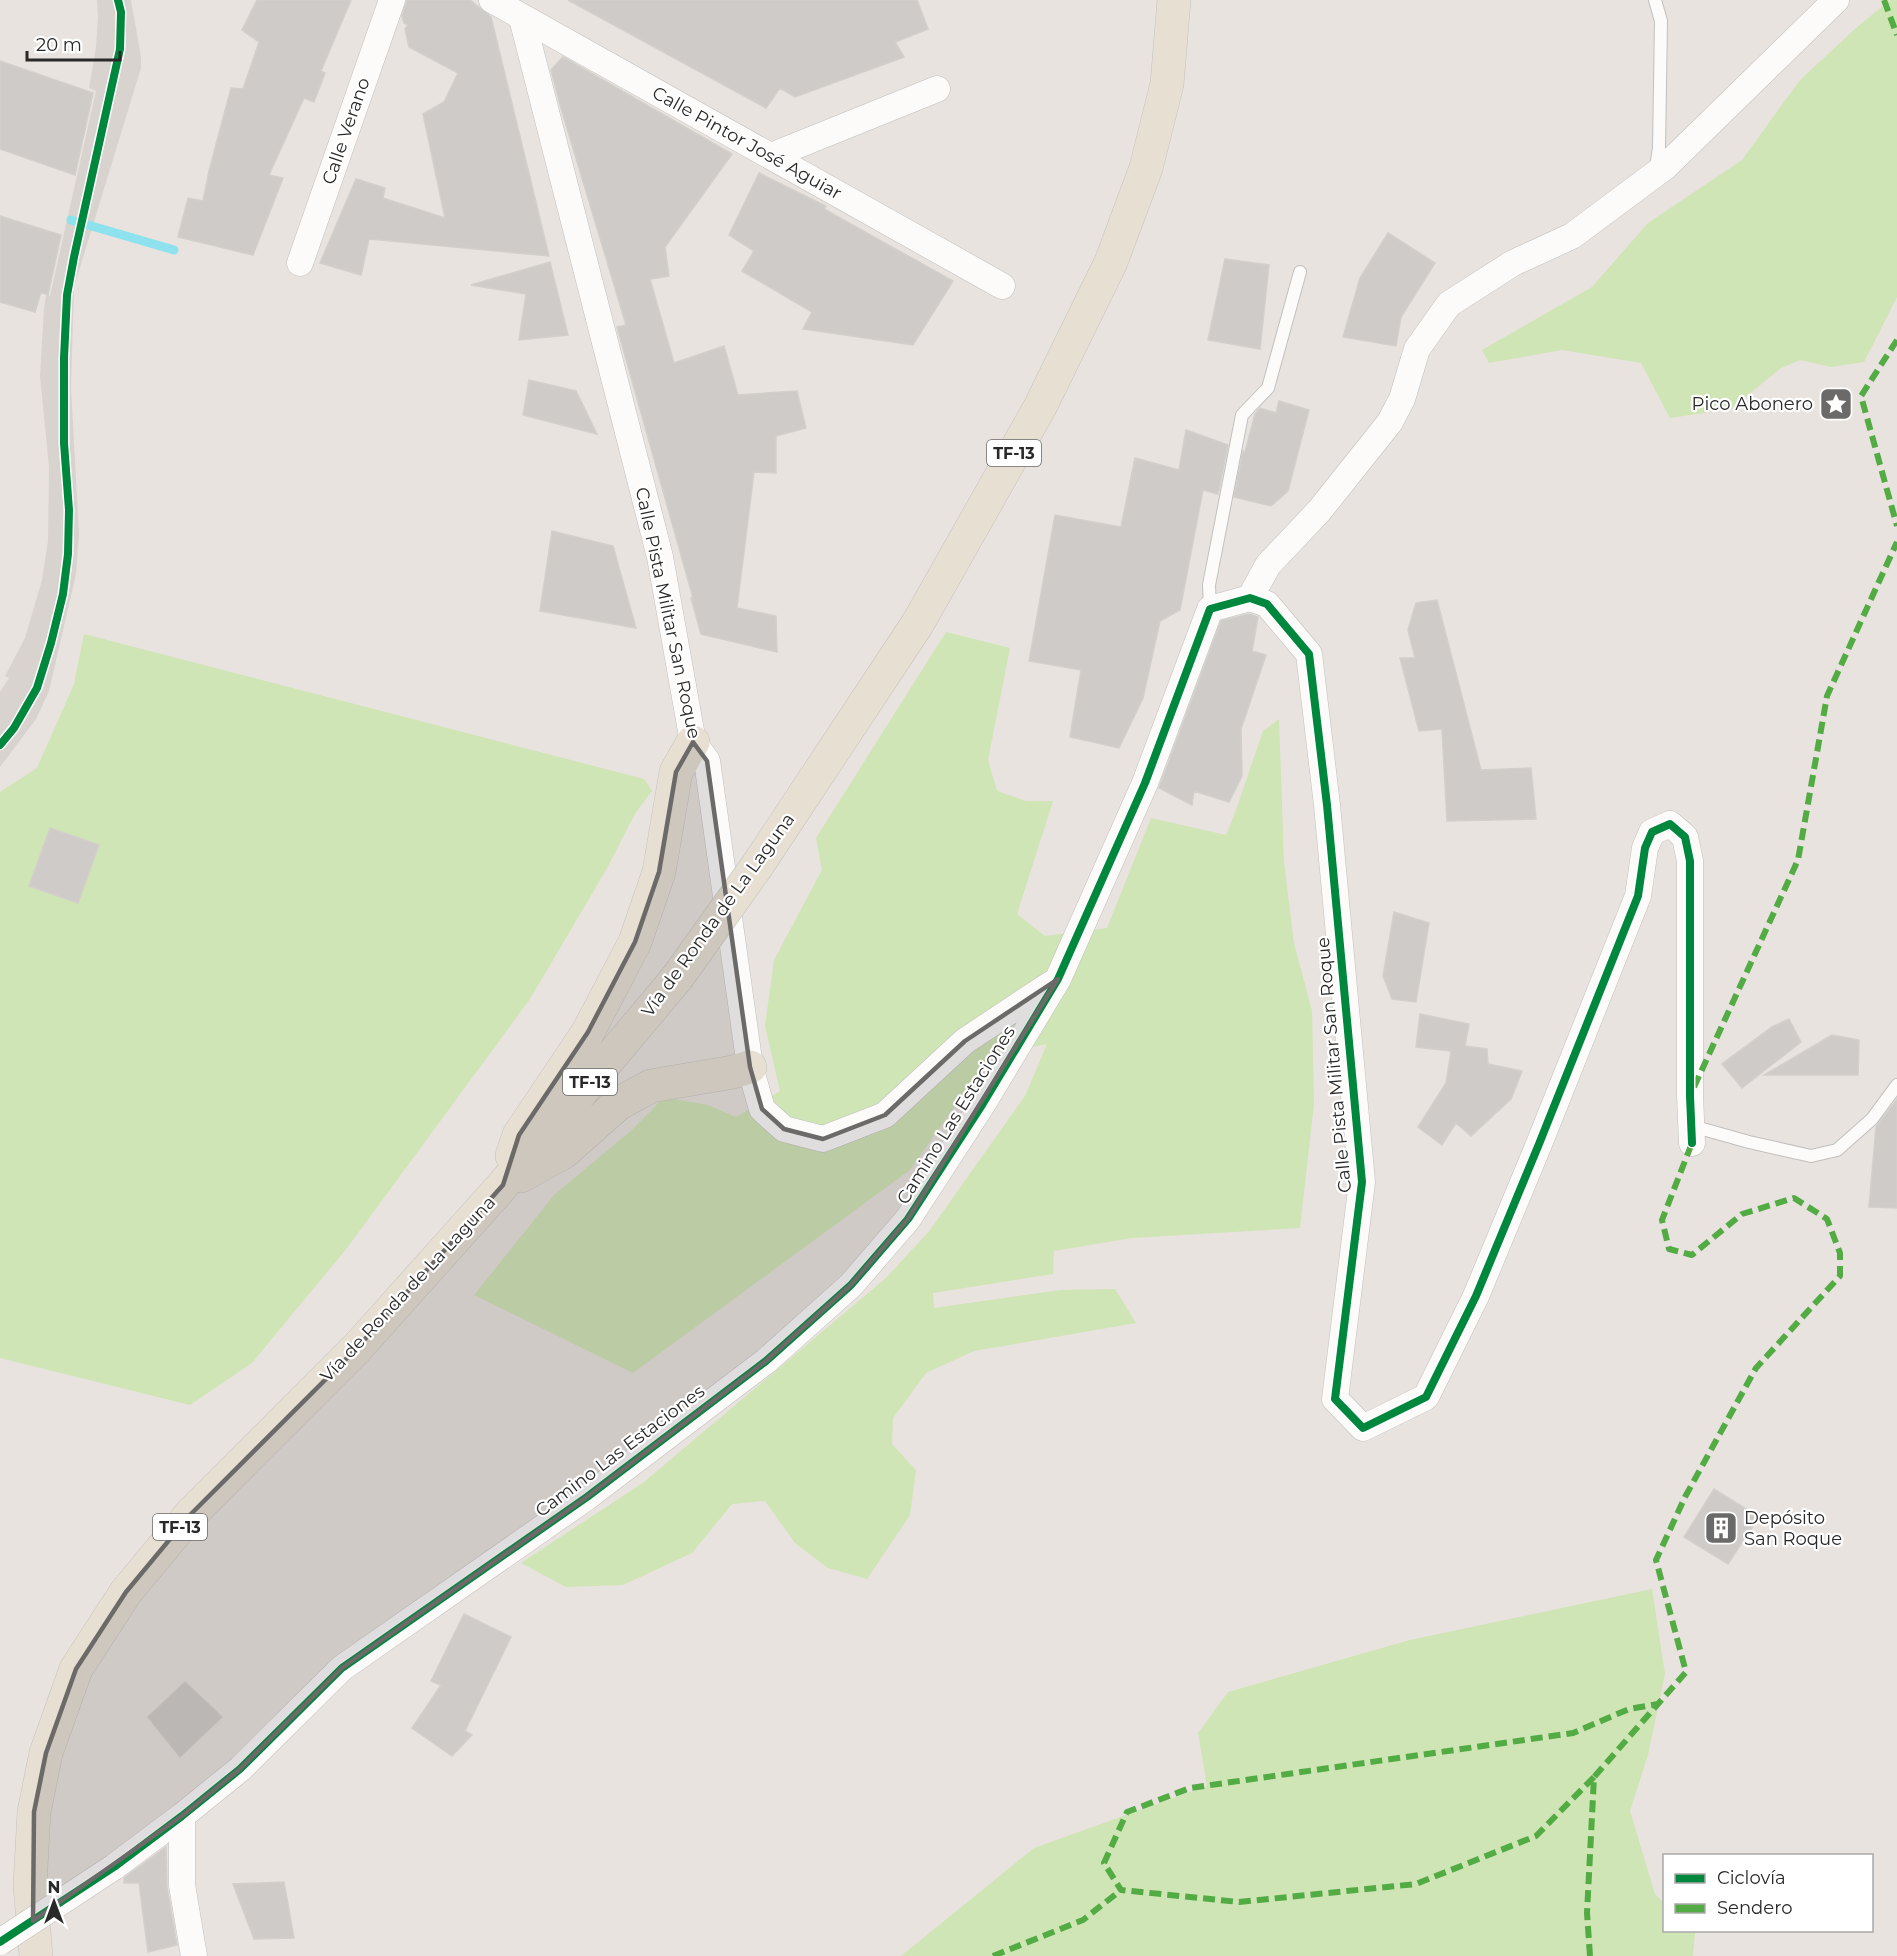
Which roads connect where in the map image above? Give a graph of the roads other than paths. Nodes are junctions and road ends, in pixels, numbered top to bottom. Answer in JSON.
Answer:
{"nodes":[{"id":1,"x":392,"y":0,"type":"edge"},
{"id":2,"x":492,"y":0,"type":"edge"},
{"id":3,"x":1174,"y":0,"type":"edge"},
{"id":4,"x":1655,"y":0,"type":"edge"},
{"id":5,"x":1836,"y":0,"type":"edge"},
{"id":6,"x":522,"y":18,"type":"junction"},
{"id":7,"x":937,"y":90,"type":"dead end"},
{"id":8,"x":771,"y":156,"type":"junction"},
{"id":9,"x":1655,"y":174,"type":"junction"},
{"id":10,"x":300,"y":262,"type":"dead end"},
{"id":11,"x":1300,"y":272,"type":"dead end"},
{"id":12,"x":1002,"y":286,"type":"dead end"},
{"id":13,"x":1250,"y":598,"type":"junction"},
{"id":14,"x":1210,"y":609,"type":"junction"},
{"id":15,"x":693,"y":742,"type":"junction"},
{"id":16,"x":1058,"y":979,"type":"junction"},
{"id":17,"x":750,"y":1067,"type":"junction"},
{"id":18,"x":1897,"y":1086,"type":"edge"},
{"id":19,"x":1692,"y":1134,"type":"joint"},
{"id":20,"x":503,"y":1185,"type":"junction"},
{"id":21,"x":183,"y":1816,"type":"junction"},
{"id":22,"x":0,"y":1942,"type":"edge"},
{"id":23,"x":36,"y":1956,"type":"edge"},
{"id":24,"x":194,"y":1956,"type":"edge"}],
"edges":[{"from":1,"to":10,"type":"street","name":"Calle Verano"},
{"from":2,"to":6,"type":"street","name":"Calle Pintor José Aguiar"},
{"from":3,"to":20,"type":"main road","name":"Vía de Ronda de La Laguna","number":"TF-13","bridge":true},
{"from":4,"to":9,"type":"lane"},
{"from":5,"to":9,"type":"street"},
{"from":6,"to":8,"type":"street","name":"Calle Pintor José Aguiar"},
{"from":6,"to":15,"type":"street","name":"Calle Pista Militar San Roque"},
{"from":7,"to":8,"type":"street"},
{"from":8,"to":12,"type":"street","name":"Calle Pintor José Aguiar"},
{"from":9,"to":13,"type":"street"},
{"from":11,"to":14,"type":"lane"},
{"from":13,"to":14,"type":"street"},
{"from":13,"to":19,"type":"street","name":"Calle Pista Militar San Roque"},
{"from":14,"to":16,"type":"street"},
{"from":15,"to":17,"type":"street","name":"Calle Pista Militar San Roque"},
{"from":15,"to":20,"type":"main road"},
{"from":16,"to":17,"type":"street","name":"Calle Pista Militar San Roque"},
{"from":16,"to":21,"type":"street","name":"Camino Las Estaciones"},
{"from":17,"to":20,"type":"main road"},
{"from":18,"to":19,"type":"lane"},
{"from":20,"to":23,"type":"main road","name":"Vía de Ronda de La Laguna","number":"TF-13"},
{"from":21,"to":22,"type":"street","name":"Camino Las Estaciones","bridge":true},
{"from":21,"to":24,"type":"street"}]}
